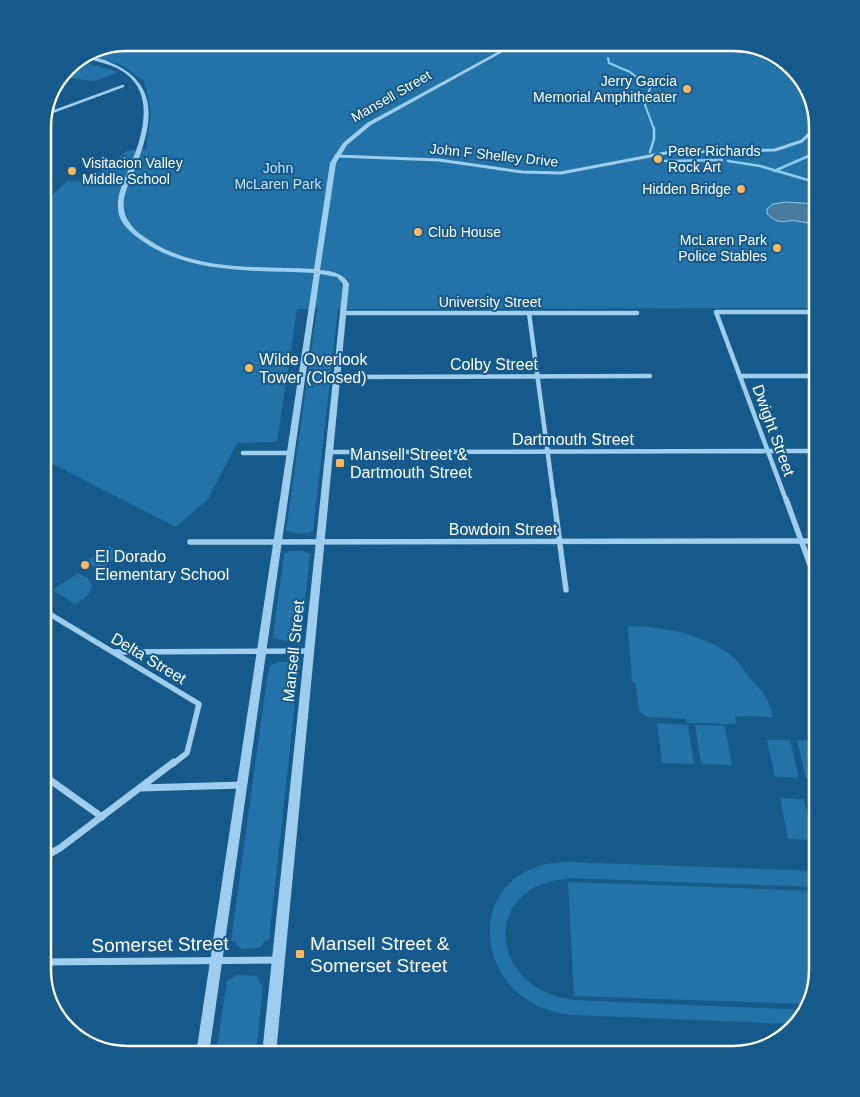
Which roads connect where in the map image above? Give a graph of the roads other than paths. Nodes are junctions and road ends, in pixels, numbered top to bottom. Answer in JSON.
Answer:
{"nodes":[{"id":1,"x":502,"y":51,"type":"edge"},
{"id":2,"x":94,"y":59,"type":"edge"},
{"id":3,"x":123,"y":86,"type":"dead end"},
{"id":4,"x":53,"y":112,"type":"edge"},
{"id":5,"x":809,"y":135,"type":"edge"},
{"id":6,"x":336,"y":156,"type":"junction"},
{"id":7,"x":318,"y":271,"type":"junction"},
{"id":8,"x":809,"y":312,"type":"edge"},
{"id":9,"x":344,"y":313,"type":"junction"},
{"id":10,"x":637,"y":313,"type":"dead end"},
{"id":11,"x":529,"y":314,"type":"junction"},
{"id":12,"x":650,"y":376,"type":"dead end"},
{"id":13,"x":741,"y":376,"type":"junction"},
{"id":14,"x":809,"y":376,"type":"edge"},
{"id":15,"x":337,"y":377,"type":"junction"},
{"id":16,"x":538,"y":377,"type":"junction"},
{"id":17,"x":768,"y":451,"type":"junction"},
{"id":18,"x":809,"y":451,"type":"edge"},
{"id":19,"x":290,"y":452,"type":"junction"},
{"id":20,"x":329,"y":452,"type":"junction"},
{"id":21,"x":548,"y":452,"type":"junction"},
{"id":22,"x":243,"y":453,"type":"dead end"},
{"id":23,"x":561,"y":541,"type":"junction"},
{"id":24,"x":801,"y":541,"type":"junction"},
{"id":25,"x":809,"y":541,"type":"edge"},
{"id":26,"x":190,"y":542,"type":"dead end"},
{"id":27,"x":278,"y":542,"type":"junction"},
{"id":28,"x":321,"y":542,"type":"junction"},
{"id":29,"x":809,"y":561,"type":"edge"},
{"id":30,"x":566,"y":590,"type":"dead end"},
{"id":31,"x":51,"y":615,"type":"edge"},
{"id":32,"x":261,"y":651,"type":"junction"},
{"id":33,"x":309,"y":651,"type":"junction"},
{"id":34,"x":113,"y":652,"type":"junction"},
{"id":35,"x":51,"y":781,"type":"edge"},
{"id":36,"x":242,"y":784,"type":"junction"},
{"id":37,"x":140,"y":788,"type":"junction"},
{"id":38,"x":102,"y":817,"type":"junction"},
{"id":39,"x":51,"y":853,"type":"edge"},
{"id":40,"x":216,"y":959,"type":"junction"},
{"id":41,"x":278,"y":960,"type":"junction"},
{"id":42,"x":51,"y":962,"type":"edge"},
{"id":43,"x":203,"y":1046,"type":"edge"},
{"id":44,"x":270,"y":1046,"type":"edge"}],
"edges":[{"from":1,"to":6,"type":"street","name":"Mansell Street"},
{"from":2,"to":7,"type":"street"},
{"from":3,"to":4,"type":"street"},
{"from":5,"to":6,"type":"street","name":"John F Shelley Drive"},
{"from":6,"to":7,"type":"street","name":"Mansell Street"},
{"from":7,"to":9,"type":"street","name":"Mansell Street"},
{"from":7,"to":19,"type":"street","name":"Mansell Street"},
{"from":8,"to":13,"type":"street","name":"Dwight Street"},
{"from":9,"to":11,"type":"street","name":"University Street"},
{"from":9,"to":15,"type":"street","name":"Mansell Street"},
{"from":10,"to":11,"type":"street","name":"University Street"},
{"from":11,"to":16,"type":"street"},
{"from":12,"to":16,"type":"street","name":"Colby Street"},
{"from":13,"to":14,"type":"street"},
{"from":13,"to":17,"type":"street","name":"Dwight Street"},
{"from":15,"to":16,"type":"street","name":"Colby Street"},
{"from":15,"to":20,"type":"street","name":"Mansell Street"},
{"from":16,"to":21,"type":"street"},
{"from":17,"to":18,"type":"street","name":"Dartmouth Street"},
{"from":17,"to":21,"type":"street","name":"Dartmouth Street"},
{"from":17,"to":24,"type":"street","name":"Dwight Street"},
{"from":19,"to":22,"type":"street"},
{"from":19,"to":27,"type":"street","name":"Mansell Street"},
{"from":20,"to":21,"type":"street","name":"Dartmouth Street"},
{"from":20,"to":28,"type":"street","name":"Mansell Street"},
{"from":21,"to":23,"type":"street"},
{"from":23,"to":24,"type":"street","name":"Bowdoin Street"},
{"from":23,"to":28,"type":"street","name":"Bowdoin Street"},
{"from":23,"to":30,"type":"street"},
{"from":24,"to":25,"type":"street","name":"Bowdoin Street"},
{"from":24,"to":29,"type":"street","name":"Dwight Street"},
{"from":26,"to":27,"type":"street","name":"Bowdoin Street"},
{"from":27,"to":28,"type":"street","name":"Bowdoin Street"},
{"from":27,"to":32,"type":"street","name":"Mansell Street"},
{"from":28,"to":33,"type":"street","name":"Mansell Street"},
{"from":31,"to":34,"type":"street","name":"Delta Street"},
{"from":32,"to":33,"type":"street"},
{"from":32,"to":34,"type":"street"},
{"from":32,"to":36,"type":"street","name":"Mansell Street"},
{"from":33,"to":41,"type":"street","name":"Mansell Street"},
{"from":34,"to":37,"type":"street","name":"Delta Street"},
{"from":35,"to":38,"type":"street"},
{"from":36,"to":37,"type":"street"},
{"from":36,"to":40,"type":"street","name":"Mansell Street"},
{"from":37,"to":38,"type":"street"},
{"from":38,"to":39,"type":"street"},
{"from":40,"to":41,"type":"street","name":"Somerset Street"},
{"from":40,"to":42,"type":"street","name":"Somerset Street"},
{"from":40,"to":43,"type":"street","name":"Mansell Street"},
{"from":41,"to":44,"type":"street","name":"Mansell Street"}]}
